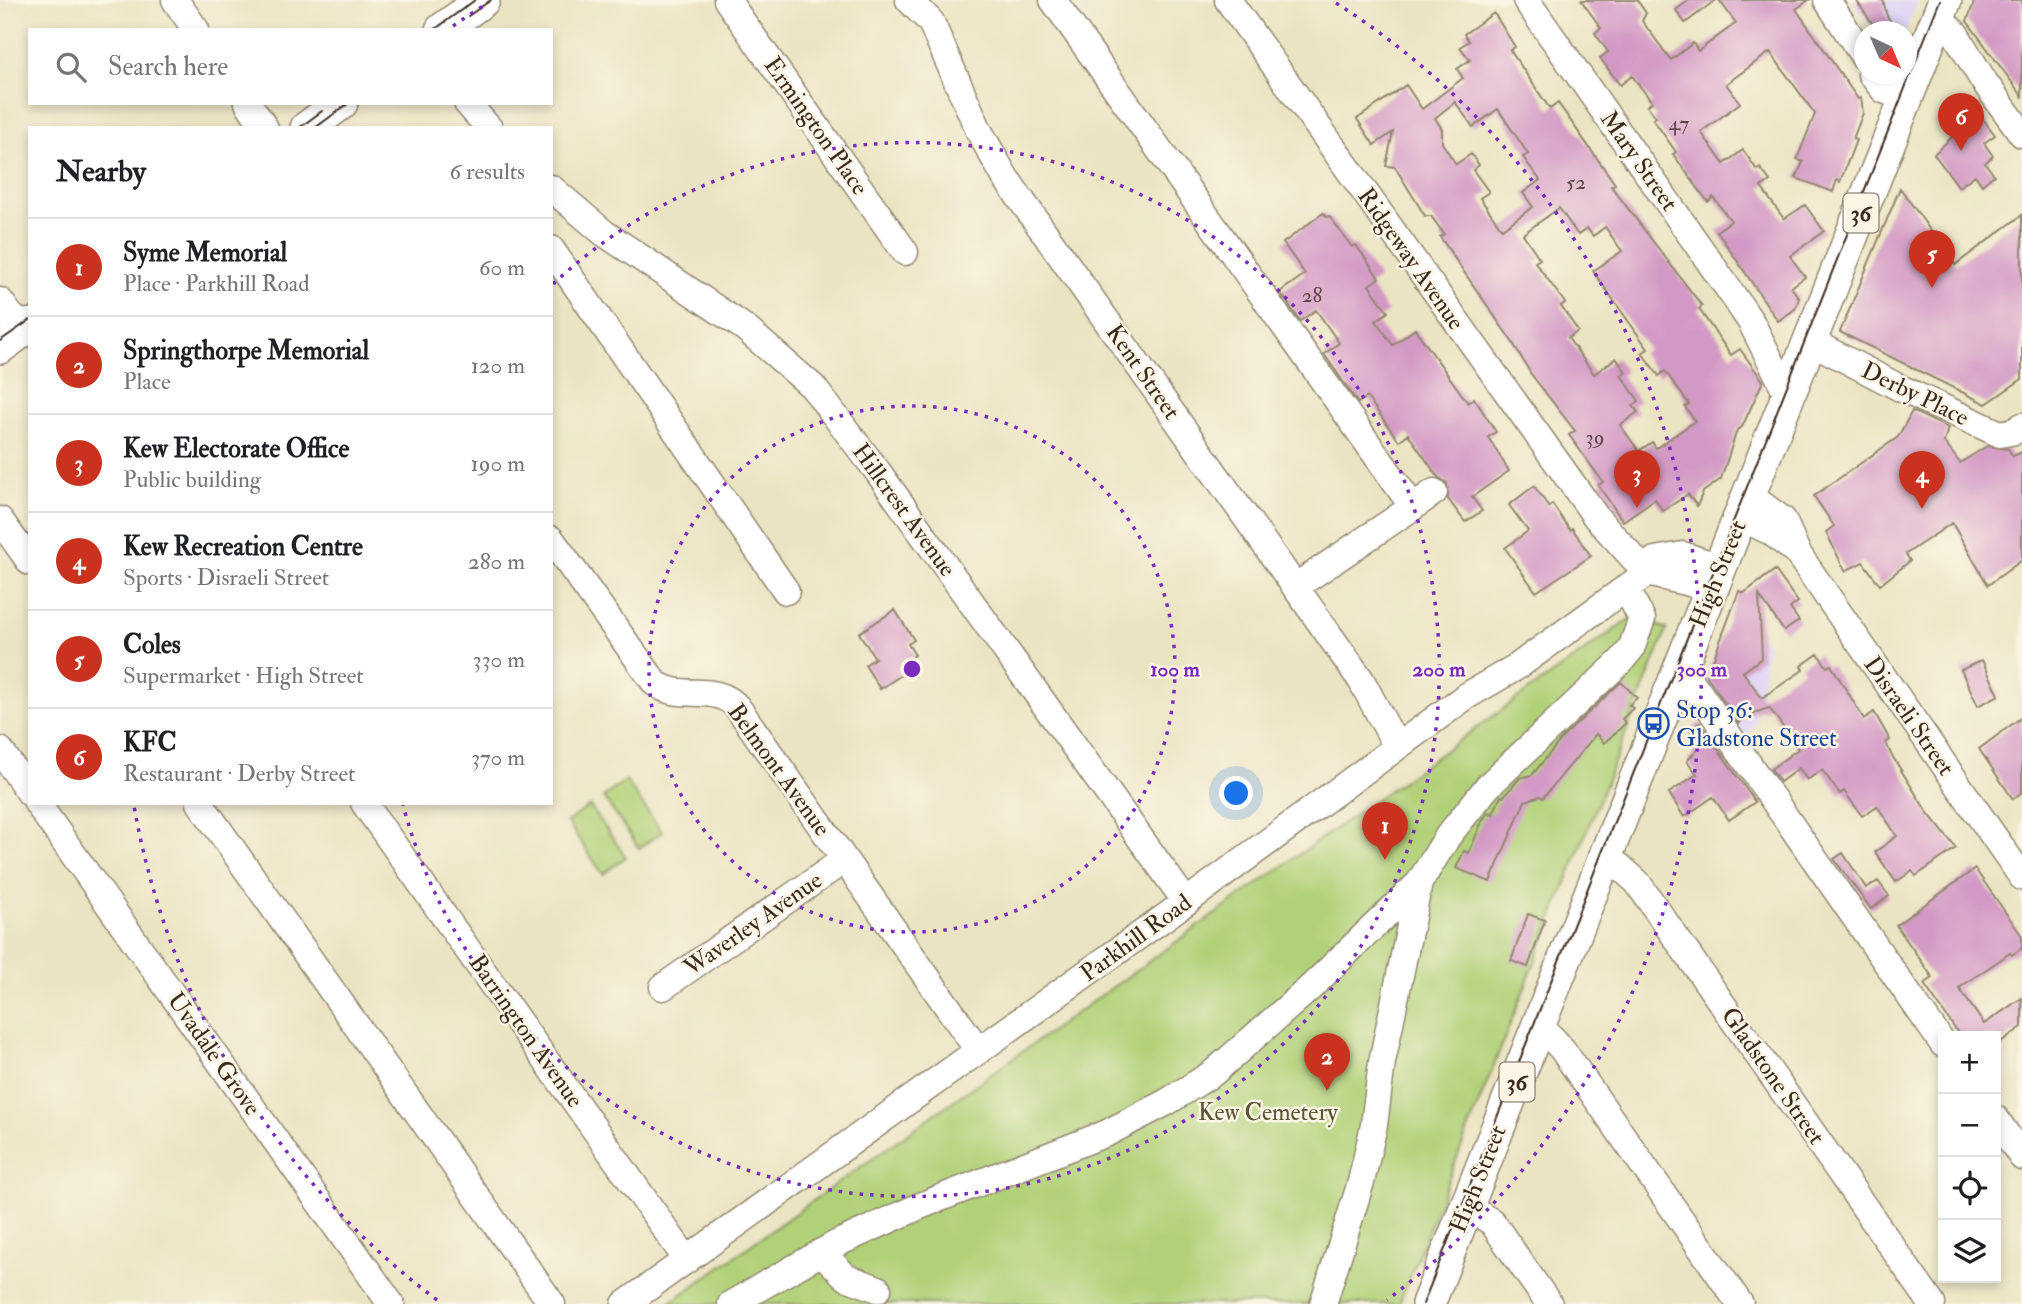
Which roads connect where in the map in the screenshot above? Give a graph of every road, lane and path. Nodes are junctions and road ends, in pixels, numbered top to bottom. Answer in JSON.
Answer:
{"nodes":[{"id":1,"x":483,"y":0,"type":"edge"},
{"id":2,"x":727,"y":0,"type":"edge"},
{"id":3,"x":909,"y":0,"type":"edge"},
{"id":4,"x":923,"y":0,"type":"edge"},
{"id":5,"x":1053,"y":0,"type":"edge"},
{"id":6,"x":1228,"y":0,"type":"edge"},
{"id":7,"x":1526,"y":0,"type":"edge"},
{"id":8,"x":1826,"y":0,"type":"edge"},
{"id":9,"x":1937,"y":20,"type":"edge"},
{"id":10,"x":445,"y":28,"type":"edge"},
{"id":11,"x":1854,"y":39,"type":"edge"},
{"id":12,"x":946,"y":52,"type":"junction"},
{"id":13,"x":1917,"y":64,"type":"edge"},
{"id":14,"x":1879,"y":84,"type":"edge"},
{"id":15,"x":1903,"y":84,"type":"edge"},
{"id":16,"x":1908,"y":84,"type":"edge"},
{"id":17,"x":249,"y":105,"type":"edge"},
{"id":18,"x":338,"y":105,"type":"edge"},
{"id":19,"x":469,"y":105,"type":"edge"},
{"id":20,"x":264,"y":126,"type":"edge"},
{"id":21,"x":310,"y":126,"type":"edge"},
{"id":22,"x":487,"y":126,"type":"edge"},
{"id":23,"x":2022,"y":134,"type":"edge"},
{"id":24,"x":553,"y":190,"type":"edge"},
{"id":25,"x":553,"y":252,"type":"edge"},
{"id":26,"x":905,"y":252,"type":"dead end"},
{"id":27,"x":0,"y":301,"type":"edge"},
{"id":28,"x":1751,"y":322,"type":"junction"},
{"id":29,"x":28,"y":327,"type":"edge"},
{"id":30,"x":28,"y":329,"type":"edge"},
{"id":31,"x":0,"y":347,"type":"edge"},
{"id":32,"x":1807,"y":347,"type":"junction"},
{"id":33,"x":1788,"y":395,"type":"junction"},
{"id":34,"x":2022,"y":426,"type":"edge"},
{"id":35,"x":1744,"y":506,"type":"junction"},
{"id":36,"x":0,"y":520,"type":"edge"},
{"id":37,"x":553,"y":541,"type":"edge"},
{"id":38,"x":28,"y":559,"type":"edge"},
{"id":39,"x":1716,"y":578,"type":"junction"},
{"id":40,"x":1635,"y":581,"type":"junction"},
{"id":41,"x":1295,"y":587,"type":"junction"},
{"id":42,"x":786,"y":591,"type":"dead end"},
{"id":43,"x":1681,"y":667,"type":"junction"},
{"id":44,"x":1405,"y":741,"type":"junction"},
{"id":45,"x":0,"y":750,"type":"edge"},
{"id":46,"x":28,"y":790,"type":"edge"},
{"id":47,"x":38,"y":805,"type":"edge"},
{"id":48,"x":201,"y":805,"type":"edge"},
{"id":49,"x":365,"y":805,"type":"edge"},
{"id":50,"x":1604,"y":859,"type":"junction"},
{"id":51,"x":844,"y":860,"type":"junction"},
{"id":52,"x":2022,"y":877,"type":"edge"},
{"id":53,"x":1419,"y":883,"type":"junction"},
{"id":54,"x":1186,"y":902,"type":"junction"},
{"id":55,"x":663,"y":987,"type":"dead end"},
{"id":56,"x":1537,"y":1030,"type":"junction"},
{"id":57,"x":1938,"y":1037,"type":"edge"},
{"id":58,"x":978,"y":1050,"type":"junction"},
{"id":59,"x":2001,"y":1126,"type":"edge"},
{"id":60,"x":2022,"y":1157,"type":"edge"},
{"id":61,"x":1467,"y":1207,"type":"junction"},
{"id":62,"x":821,"y":1252,"type":"junction"},
{"id":63,"x":687,"y":1259,"type":"junction"},
{"id":64,"x":877,"y":1289,"type":"dead end"},
{"id":65,"x":390,"y":1304,"type":"edge"},
{"id":66,"x":552,"y":1304,"type":"edge"},
{"id":67,"x":625,"y":1304,"type":"edge"},
{"id":68,"x":731,"y":1304,"type":"edge"},
{"id":69,"x":1323,"y":1304,"type":"edge"},
{"id":70,"x":1428,"y":1304,"type":"edge"},
{"id":71,"x":1549,"y":1304,"type":"edge"},
{"id":72,"x":1740,"y":1304,"type":"edge"},
{"id":73,"x":1932,"y":1304,"type":"edge"}],
"edges":[{"from":1,"to":10,"type":"main road"},
{"from":2,"to":26,"type":"street","name":"Ermington Place"},
{"from":3,"to":12,"type":"street","name":"Kent Street"},
{"from":4,"to":12,"type":"street","name":"Kent Street"},
{"from":5,"to":41,"type":"street"},
{"from":6,"to":40,"type":"street","name":"Ridgeway Avenue"},
{"from":7,"to":28,"type":"street","name":"Mary Street"},
{"from":8,"to":11,"type":"street"},
{"from":9,"to":13,"type":"main road","name":"High Street","number":"36"},
{"from":9,"to":23,"type":"street"},
{"from":12,"to":41,"type":"street","name":"Kent Street"},
{"from":14,"to":15,"type":"street"},
{"from":16,"to":32,"type":"main road","name":"High Street","number":"36"},
{"from":17,"to":20,"type":"street"},
{"from":18,"to":21,"type":"main road"},
{"from":19,"to":22,"type":"street"},
{"from":24,"to":54,"type":"street","name":"Hillcrest Avenue"},
{"from":25,"to":42,"type":"street"},
{"from":27,"to":29,"type":"street"},
{"from":28,"to":32,"type":"street","name":"Mary Street"},
{"from":28,"to":33,"type":"street","name":"Mary Street"},
{"from":30,"to":31,"type":"main road"},
{"from":32,"to":33,"type":"main road","name":"High Street","number":"36"},
{"from":32,"to":34,"type":"street","name":"Derby Place"},
{"from":33,"to":35,"type":"main road","name":"High Street","number":"36"},
{"from":35,"to":39,"type":"main road","name":"High Street","number":"36"},
{"from":35,"to":52,"type":"street","name":"Disraeli Street"},
{"from":36,"to":38,"type":"street"},
{"from":37,"to":51,"type":"street","name":"Belmont Avenue"},
{"from":39,"to":40,"type":"street","name":"Parkhill Road"},
{"from":39,"to":43,"type":"main road","name":"High Street","number":"36"},
{"from":40,"to":44,"type":"street","name":"Parkhill Road"},
{"from":40,"to":53,"type":"street","name":"Ridgeway Avenue"},
{"from":41,"to":44,"type":"street","name":"Kent Street"},
{"from":43,"to":50,"type":"main road","name":"High Street","number":"36"},
{"from":43,"to":57,"type":"street"},
{"from":44,"to":54,"type":"street","name":"Parkhill Road"},
{"from":45,"to":46,"type":"street"},
{"from":47,"to":65,"type":"street","name":"Uvadale Grove"},
{"from":48,"to":66,"type":"street"},
{"from":49,"to":63,"type":"street","name":"Barrington Avenue"},
{"from":50,"to":56,"type":"main road","name":"High Street","number":"36"},
{"from":50,"to":73,"type":"street","name":"Gladstone Street"},
{"from":51,"to":55,"type":"street","name":"Waverley Avenue"},
{"from":51,"to":58,"type":"street","name":"Belmont Avenue"},
{"from":53,"to":62,"type":"street"},
{"from":53,"to":69,"type":"street"},
{"from":54,"to":58,"type":"street","name":"Parkhill Road"},
{"from":56,"to":61,"type":"main road","name":"High Street","number":"36"},
{"from":56,"to":72,"type":"street"},
{"from":58,"to":63,"type":"street","name":"Parkhill Road"},
{"from":59,"to":60,"type":"street"},
{"from":61,"to":70,"type":"main road","name":"High Street","number":"36"},
{"from":61,"to":71,"type":"street"},
{"from":62,"to":64,"type":"street"},
{"from":62,"to":68,"type":"street"},
{"from":63,"to":67,"type":"street","name":"Parkhill Road"}]}
